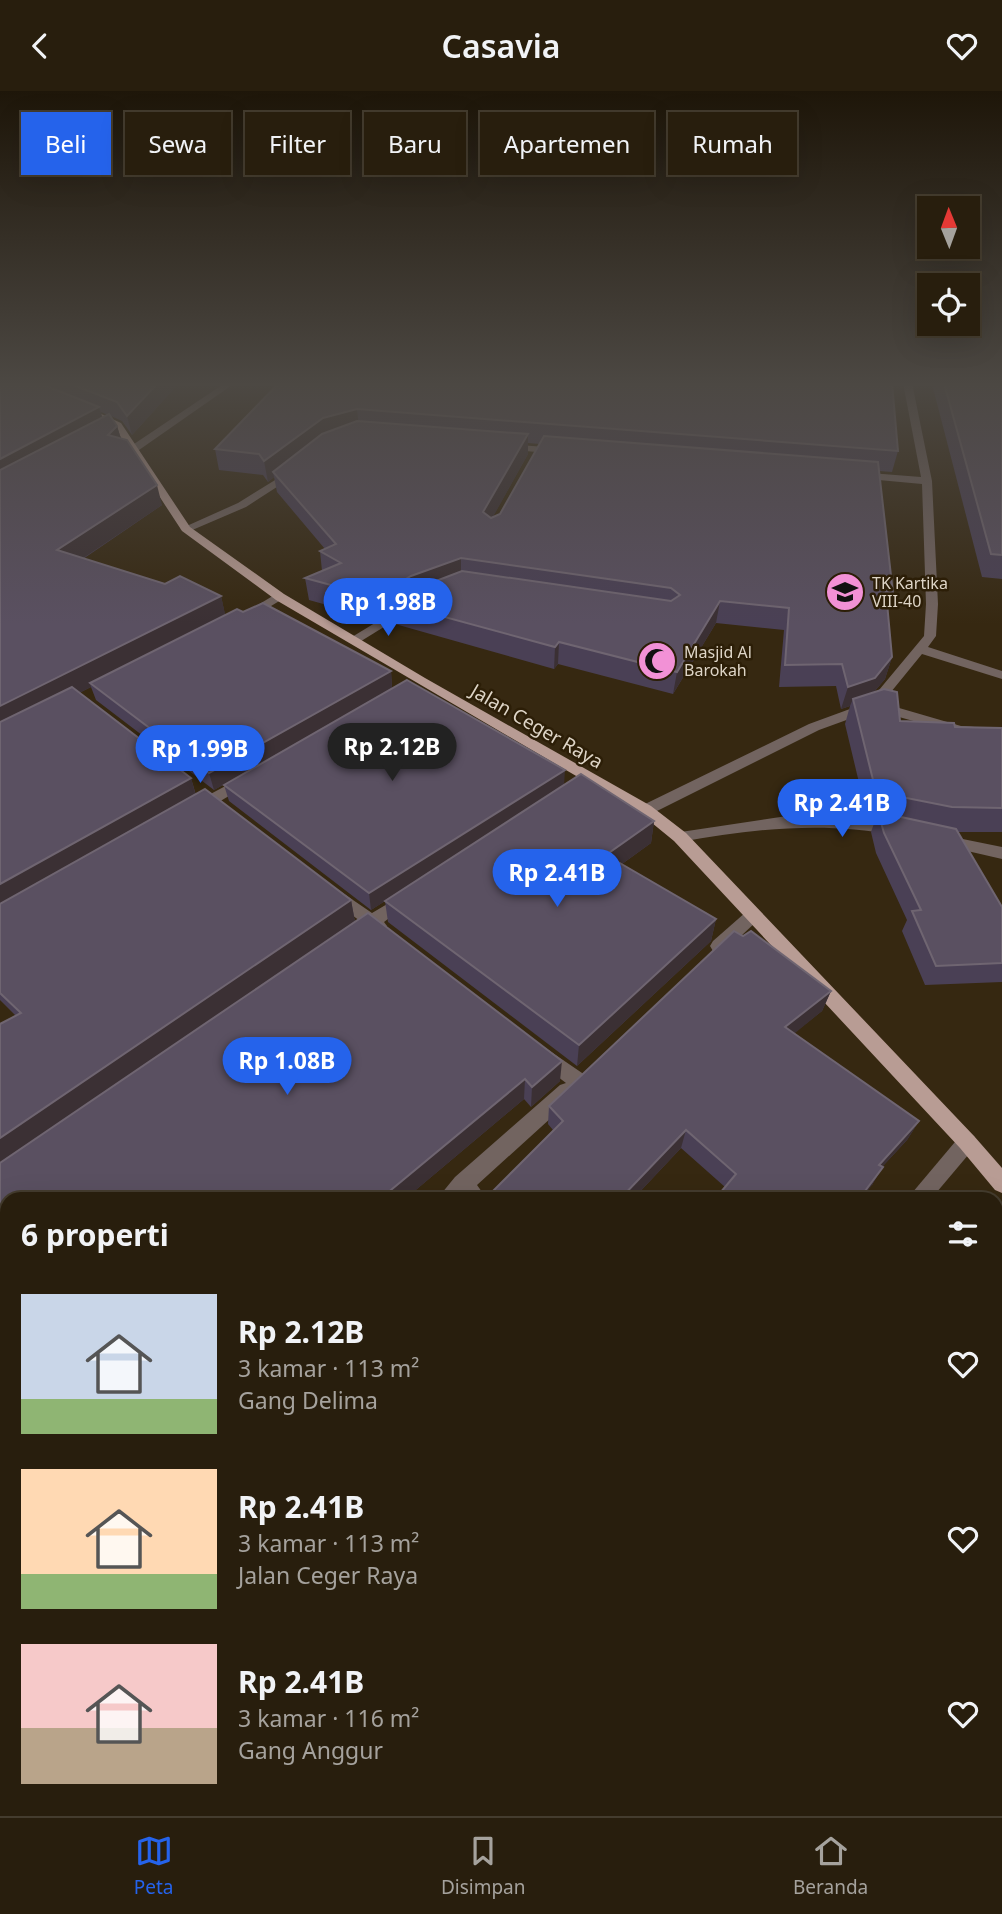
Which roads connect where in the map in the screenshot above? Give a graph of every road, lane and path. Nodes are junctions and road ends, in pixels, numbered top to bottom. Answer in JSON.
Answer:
{"nodes":[{"id":1,"x":145,"y":464,"type":"edge"},
{"id":2,"x":303,"y":464,"type":"edge"},
{"id":3,"x":923,"y":464,"type":"edge"},
{"id":4,"x":843,"y":474,"type":"edge"},
{"id":5,"x":927,"y":481,"type":"junction"},
{"id":6,"x":186,"y":529,"type":"junction"},
{"id":7,"x":281,"y":597,"type":"junction"},
{"id":8,"x":431,"y":597,"type":"edge"},
{"id":9,"x":239,"y":619,"type":"edge"},
{"id":10,"x":353,"y":640,"type":"junction"},
{"id":11,"x":920,"y":649,"type":"junction"},
{"id":12,"x":1002,"y":675,"type":"edge"},
{"id":13,"x":419,"y":681,"type":"junction"},
{"id":14,"x":399,"y":691,"type":"edge"},
{"id":15,"x":874,"y":705,"type":"junction"},
{"id":16,"x":1002,"y":733,"type":"edge"},
{"id":17,"x":257,"y":773,"type":"edge"},
{"id":18,"x":590,"y":779,"type":"junction"},
{"id":19,"x":575,"y":790,"type":"edge"},
{"id":20,"x":646,"y":810,"type":"junction"},
{"id":21,"x":187,"y":814,"type":"edge"},
{"id":22,"x":680,"y":837,"type":"junction"},
{"id":23,"x":1002,"y":853,"type":"edge"},
{"id":24,"x":318,"y":881,"type":"edge"},
{"id":25,"x":417,"y":892,"type":"edge"},
{"id":26,"x":752,"y":916,"type":"junction"},
{"id":27,"x":372,"y":921,"type":"junction"},
{"id":28,"x":393,"y":938,"type":"edge"},
{"id":29,"x":337,"y":945,"type":"edge"},
{"id":30,"x":705,"y":959,"type":"edge"},
{"id":31,"x":534,"y":1048,"type":"edge"},
{"id":32,"x":967,"y":1142,"type":"junction"},
{"id":33,"x":1002,"y":1183,"type":"edge"},
{"id":34,"x":464,"y":1192,"type":"edge"},
{"id":35,"x":923,"y":1192,"type":"edge"}],
"edges":[{"from":1,"to":6,"type":"main road","name":"Jalan Ceger Raya"},
{"from":2,"to":6,"type":"street"},
{"from":3,"to":5,"type":"street"},
{"from":4,"to":5,"type":"street"},
{"from":5,"to":11,"type":"street"},
{"from":6,"to":7,"type":"main road","name":"Jalan Ceger Raya"},
{"from":7,"to":9,"type":"street"},
{"from":7,"to":10,"type":"main road","name":"Jalan Ceger Raya"},
{"from":8,"to":10,"type":"street"},
{"from":10,"to":13,"type":"main road","name":"Jalan Ceger Raya"},
{"from":11,"to":12,"type":"street"},
{"from":11,"to":15,"type":"street"},
{"from":13,"to":14,"type":"street"},
{"from":13,"to":18,"type":"main road","name":"Jalan Ceger Raya"},
{"from":15,"to":16,"type":"street"},
{"from":15,"to":20,"type":"street"},
{"from":17,"to":21,"type":"street"},
{"from":18,"to":19,"type":"street"},
{"from":18,"to":20,"type":"main road","name":"Jalan Ceger Raya"},
{"from":20,"to":22,"type":"main road","name":"Jalan Ceger Raya"},
{"from":22,"to":23,"type":"street"},
{"from":22,"to":26,"type":"main road","name":"Jalan Ceger Raya"},
{"from":24,"to":27,"type":"street"},
{"from":25,"to":27,"type":"street"},
{"from":26,"to":30,"type":"street"},
{"from":26,"to":32,"type":"main road","name":"Jalan Ceger Raya"},
{"from":27,"to":28,"type":"street"},
{"from":27,"to":29,"type":"street"},
{"from":31,"to":34,"type":"street"},
{"from":32,"to":33,"type":"main road","name":"Jalan Ceger Raya"},
{"from":32,"to":35,"type":"street"}]}
